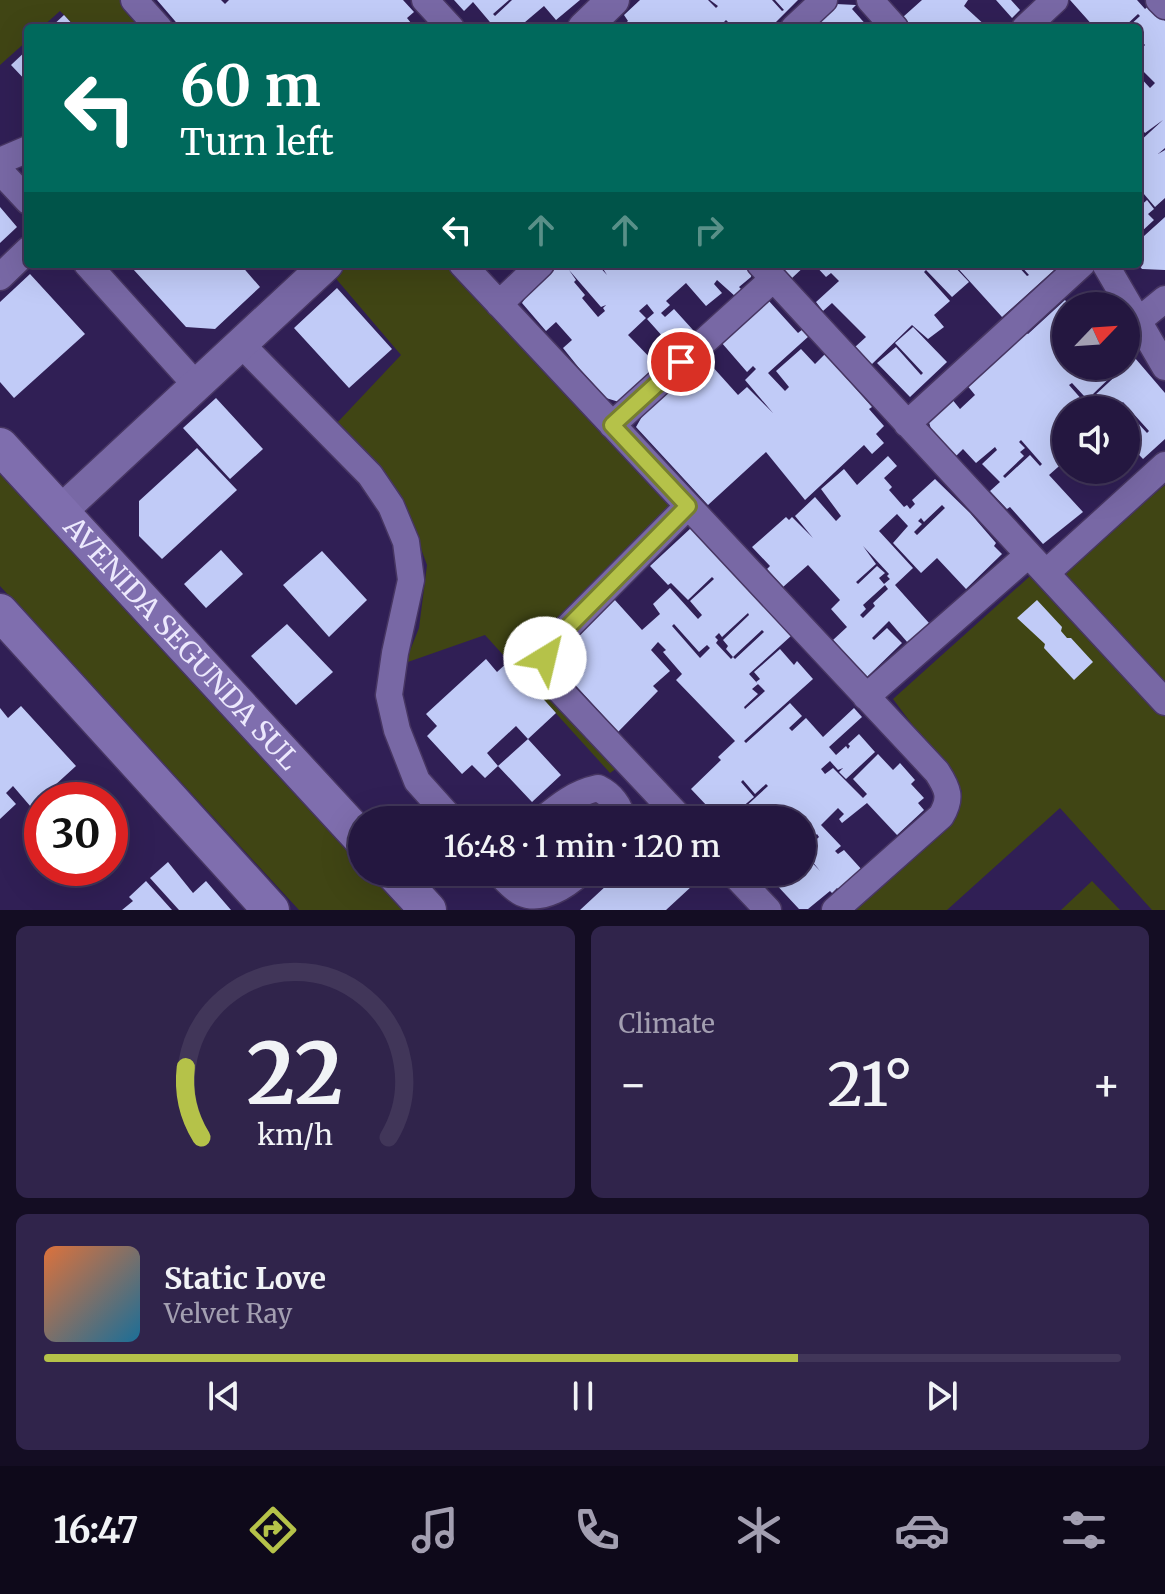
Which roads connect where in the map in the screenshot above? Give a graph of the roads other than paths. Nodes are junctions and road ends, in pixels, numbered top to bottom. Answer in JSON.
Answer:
{"nodes":[{"id":1,"x":134,"y":0,"type":"edge"},
{"id":2,"x":425,"y":0,"type":"edge"},
{"id":3,"x":613,"y":0,"type":"edge"},
{"id":4,"x":824,"y":0,"type":"edge"},
{"id":5,"x":870,"y":0,"type":"edge"},
{"id":6,"x":1055,"y":0,"type":"edge"},
{"id":7,"x":1159,"y":0,"type":"edge"},
{"id":8,"x":1165,"y":6,"type":"edge"},
{"id":9,"x":155,"y":24,"type":"edge"},
{"id":10,"x":447,"y":24,"type":"edge"},
{"id":11,"x":588,"y":24,"type":"edge"},
{"id":12,"x":798,"y":24,"type":"edge"},
{"id":13,"x":891,"y":24,"type":"edge"},
{"id":14,"x":1029,"y":24,"type":"edge"},
{"id":15,"x":24,"y":151,"type":"edge"},
{"id":16,"x":0,"y":161,"type":"edge"},
{"id":17,"x":0,"y":171,"type":"edge"},
{"id":18,"x":24,"y":197,"type":"edge"},
{"id":19,"x":24,"y":254,"type":"edge"},
{"id":20,"x":93,"y":268,"type":"edge"},
{"id":21,"x":323,"y":268,"type":"edge"},
{"id":22,"x":466,"y":268,"type":"edge"},
{"id":23,"x":537,"y":268,"type":"edge"},
{"id":24,"x":1078,"y":268,"type":"edge"},
{"id":25,"x":1107,"y":268,"type":"edge"},
{"id":26,"x":766,"y":271,"type":"edge"},
{"id":27,"x":0,"y":277,"type":"edge"},
{"id":28,"x":1121,"y":292,"type":"edge"},
{"id":29,"x":1165,"y":299,"type":"edge"},
{"id":30,"x":499,"y":304,"type":"junction"},
{"id":31,"x":1140,"y":319,"type":"edge"},
{"id":32,"x":1140,"y":324,"type":"edge"},
{"id":33,"x":241,"y":344,"type":"junction"},
{"id":34,"x":1165,"y":367,"type":"edge"},
{"id":35,"x":196,"y":385,"type":"junction"},
{"id":36,"x":907,"y":424,"type":"junction"},
{"id":37,"x":612,"y":425,"type":"junction"},
{"id":38,"x":0,"y":446,"type":"edge"},
{"id":39,"x":1165,"y":465,"type":"edge"},
{"id":40,"x":688,"y":506,"type":"junction"},
{"id":41,"x":60,"y":512,"type":"junction"},
{"id":42,"x":1037,"y":564,"type":"junction"},
{"id":43,"x":0,"y":612,"type":"edge"},
{"id":44,"x":866,"y":697,"type":"junction"},
{"id":45,"x":1165,"y":702,"type":"edge"},
{"id":46,"x":634,"y":769,"type":"junction"},
{"id":47,"x":609,"y":793,"type":"junction"},
{"id":48,"x":439,"y":806,"type":"edge"},
{"id":49,"x":562,"y":806,"type":"edge"},
{"id":50,"x":617,"y":806,"type":"edge"},
{"id":51,"x":669,"y":806,"type":"edge"},
{"id":52,"x":348,"y":824,"type":"edge"},
{"id":53,"x":406,"y":886,"type":"edge"},
{"id":54,"x":513,"y":886,"type":"edge"},
{"id":55,"x":562,"y":886,"type":"edge"},
{"id":56,"x":745,"y":886,"type":"edge"},
{"id":57,"x":271,"y":910,"type":"edge"},
{"id":58,"x":428,"y":910,"type":"edge"},
{"id":59,"x":768,"y":910,"type":"edge"},
{"id":60,"x":835,"y":910,"type":"edge"}],
"edges":[{"from":1,"to":9,"type":"street"},
{"from":2,"to":10,"type":"street"},
{"from":3,"to":11,"type":"street"},
{"from":4,"to":12,"type":"street"},
{"from":5,"to":13,"type":"street"},
{"from":6,"to":14,"type":"street"},
{"from":7,"to":8,"type":"street"},
{"from":15,"to":16,"type":"street"},
{"from":17,"to":18,"type":"street"},
{"from":19,"to":27,"type":"street"},
{"from":20,"to":35,"type":"street"},
{"from":21,"to":33,"type":"street"},
{"from":22,"to":30,"type":"street"},
{"from":23,"to":30,"type":"street"},
{"from":24,"to":36,"type":"street"},
{"from":25,"to":28,"type":"street"},
{"from":26,"to":36,"type":"street"},
{"from":26,"to":37,"type":"street"},
{"from":29,"to":31,"type":"street"},
{"from":30,"to":37,"type":"street"},
{"from":32,"to":34,"type":"street"},
{"from":33,"to":35,"type":"street"},
{"from":33,"to":48,"type":"street"},
{"from":35,"to":41,"type":"street"},
{"from":36,"to":42,"type":"street"},
{"from":37,"to":40,"type":"street"},
{"from":38,"to":41,"type":"main road","name":"AVENIDA SEGUNDA SUL"},
{"from":39,"to":42,"type":"street"},
{"from":40,"to":44,"type":"street"},
{"from":40,"to":46,"type":"street"},
{"from":41,"to":52,"type":"main road","name":"AVENIDA SEGUNDA SUL"},
{"from":42,"to":44,"type":"street"},
{"from":42,"to":45,"type":"street"},
{"from":43,"to":57,"type":"main road"},
{"from":44,"to":60,"type":"street"},
{"from":46,"to":47,"type":"street"},
{"from":46,"to":51,"type":"street"},
{"from":47,"to":49,"type":"street"},
{"from":47,"to":50,"type":"street"},
{"from":53,"to":58,"type":"main road"},
{"from":54,"to":55,"type":"street"},
{"from":56,"to":59,"type":"street"}]}
